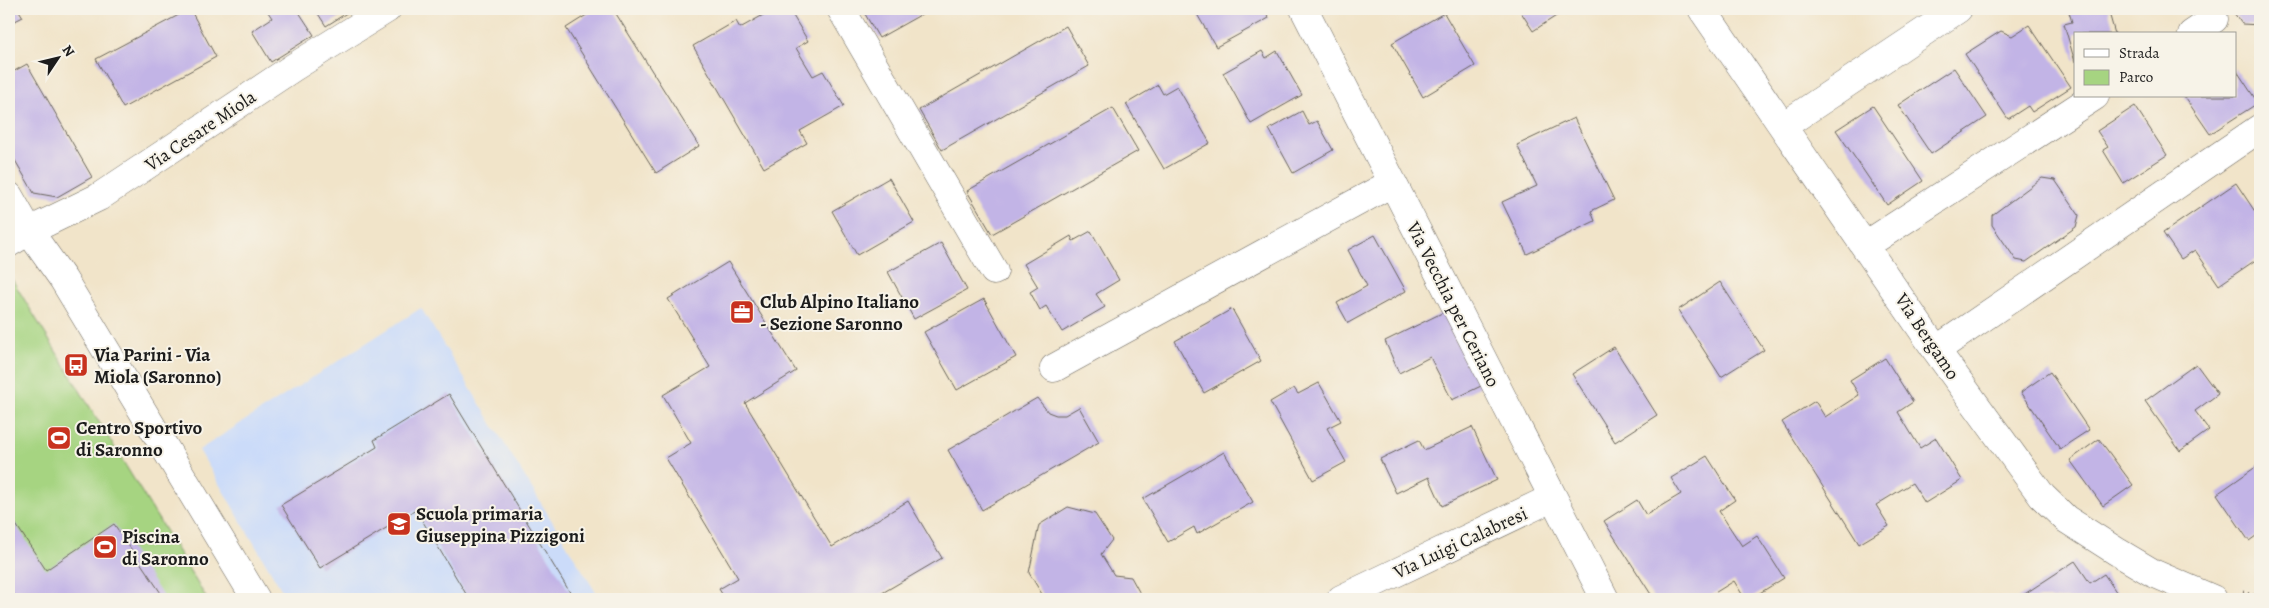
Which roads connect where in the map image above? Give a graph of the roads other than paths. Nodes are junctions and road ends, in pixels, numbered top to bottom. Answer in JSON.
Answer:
{"nodes":[{"id":1,"x":387,"y":9,"type":"edge"},
{"id":2,"x":841,"y":9,"type":"edge"},
{"id":3,"x":1304,"y":9,"type":"edge"},
{"id":4,"x":1702,"y":9,"type":"edge"},
{"id":5,"x":1958,"y":9,"type":"edge"},
{"id":6,"x":2214,"y":19,"type":"dead end"},
{"id":7,"x":2195,"y":32,"type":"edge"},
{"id":8,"x":2092,"y":98,"type":"edge"},
{"id":9,"x":1783,"y":126,"type":"junction"},
{"id":10,"x":2260,"y":128,"type":"edge"},
{"id":11,"x":1392,"y":183,"type":"junction"},
{"id":12,"x":9,"y":196,"type":"edge"},
{"id":13,"x":19,"y":237,"type":"edge"},
{"id":14,"x":1866,"y":245,"type":"junction"},
{"id":15,"x":994,"y":271,"type":"dead end"},
{"id":16,"x":1936,"y":350,"type":"junction"},
{"id":17,"x":1054,"y":368,"type":"dead end"},
{"id":18,"x":1552,"y":498,"type":"junction"},
{"id":19,"x":256,"y":599,"type":"edge"},
{"id":20,"x":1341,"y":599,"type":"edge"},
{"id":21,"x":1605,"y":599,"type":"edge"},
{"id":22,"x":2213,"y":599,"type":"edge"}],
"edges":[{"from":1,"to":13,"type":"street","name":"Via Cesare Miola"},
{"from":2,"to":15,"type":"street"},
{"from":3,"to":11,"type":"street","name":"Via Vecchia per Ceriano"},
{"from":4,"to":9,"type":"street","name":"Via Bergamo"},
{"from":5,"to":9,"type":"street"},
{"from":6,"to":7,"type":"street"},
{"from":8,"to":14,"type":"street"},
{"from":9,"to":14,"type":"street","name":"Via Bergamo"},
{"from":10,"to":16,"type":"street"},
{"from":11,"to":17,"type":"street"},
{"from":11,"to":18,"type":"street","name":"Via Vecchia per Ceriano"},
{"from":12,"to":13,"type":"street"},
{"from":13,"to":19,"type":"street"},
{"from":14,"to":16,"type":"street","name":"Via Bergamo"},
{"from":16,"to":22,"type":"street","name":"Via Bergamo"},
{"from":18,"to":20,"type":"street","name":"Via Luigi Calabresi"},
{"from":18,"to":21,"type":"street","name":"Via Vecchia per Ceriano"}]}
